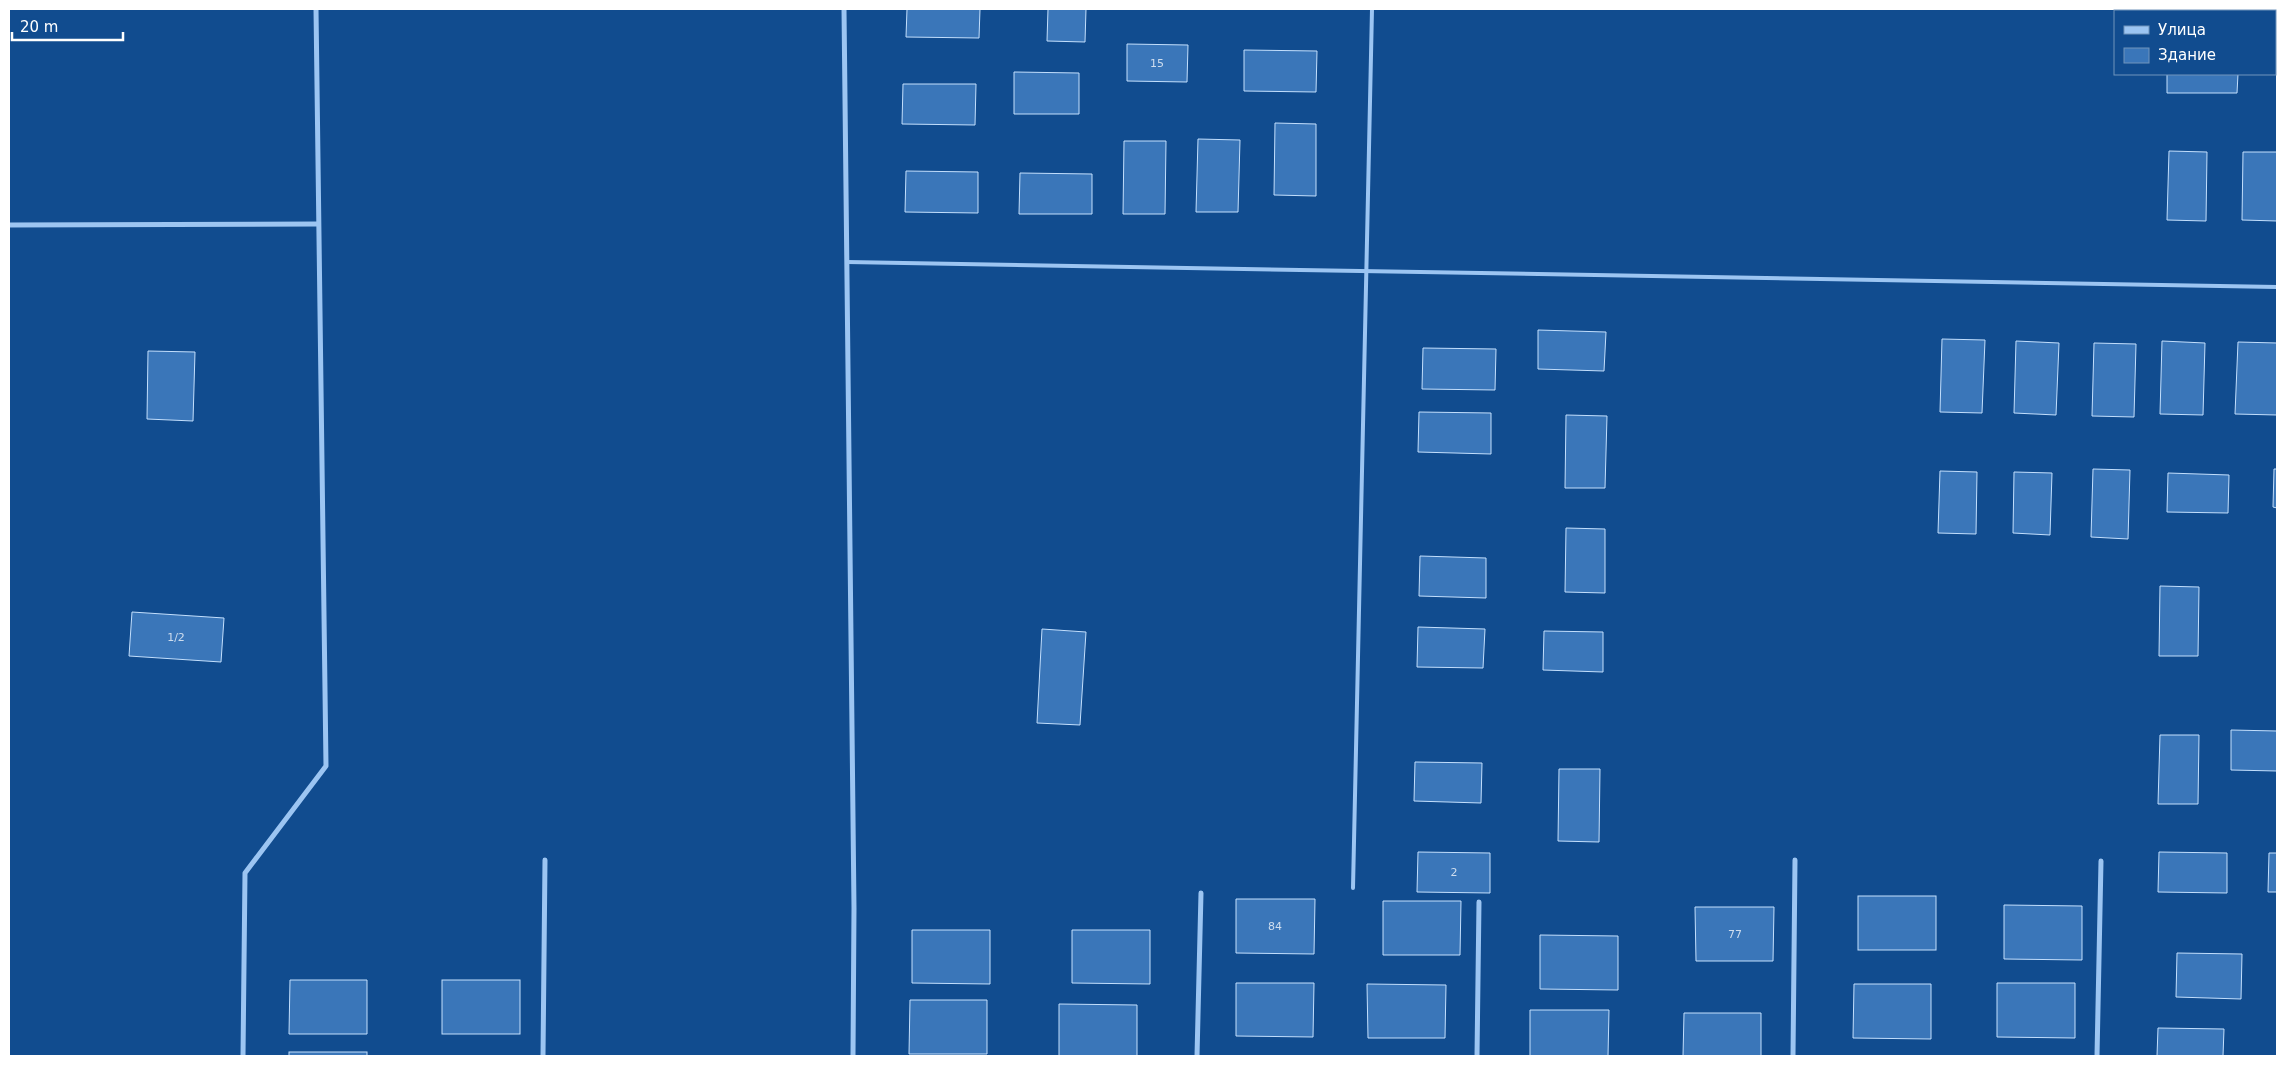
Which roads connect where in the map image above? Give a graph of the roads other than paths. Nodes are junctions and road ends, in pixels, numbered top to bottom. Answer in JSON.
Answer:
{"nodes":[{"id":1,"x":316,"y":9,"type":"edge"},
{"id":2,"x":844,"y":9,"type":"edge"},
{"id":3,"x":1372,"y":9,"type":"edge"},
{"id":4,"x":318,"y":224,"type":"junction"},
{"id":5,"x":9,"y":225,"type":"edge"},
{"id":6,"x":847,"y":262,"type":"junction"},
{"id":7,"x":1366,"y":271,"type":"junction"},
{"id":8,"x":2277,"y":287,"type":"edge"},
{"id":9,"x":545,"y":860,"type":"dead end"},
{"id":10,"x":1795,"y":860,"type":"dead end"},
{"id":11,"x":2101,"y":861,"type":"dead end"},
{"id":12,"x":1353,"y":888,"type":"dead end"},
{"id":13,"x":1201,"y":894,"type":"dead end"},
{"id":14,"x":1478,"y":902,"type":"dead end"},
{"id":15,"x":243,"y":1056,"type":"edge"},
{"id":16,"x":543,"y":1056,"type":"edge"},
{"id":17,"x":853,"y":1056,"type":"edge"},
{"id":18,"x":1197,"y":1056,"type":"edge"},
{"id":19,"x":1477,"y":1056,"type":"edge"},
{"id":20,"x":1793,"y":1056,"type":"edge"},
{"id":21,"x":2097,"y":1056,"type":"edge"}],
"edges":[{"from":1,"to":4,"type":"street"},
{"from":2,"to":6,"type":"street"},
{"from":3,"to":7,"type":"lane"},
{"from":4,"to":5,"type":"street"},
{"from":4,"to":15,"type":"street"},
{"from":6,"to":7,"type":"lane"},
{"from":6,"to":17,"type":"street"},
{"from":7,"to":8,"type":"lane"},
{"from":7,"to":12,"type":"lane"},
{"from":9,"to":16,"type":"street"},
{"from":10,"to":20,"type":"street"},
{"from":11,"to":21,"type":"street"},
{"from":13,"to":18,"type":"street"},
{"from":14,"to":19,"type":"street"}]}
